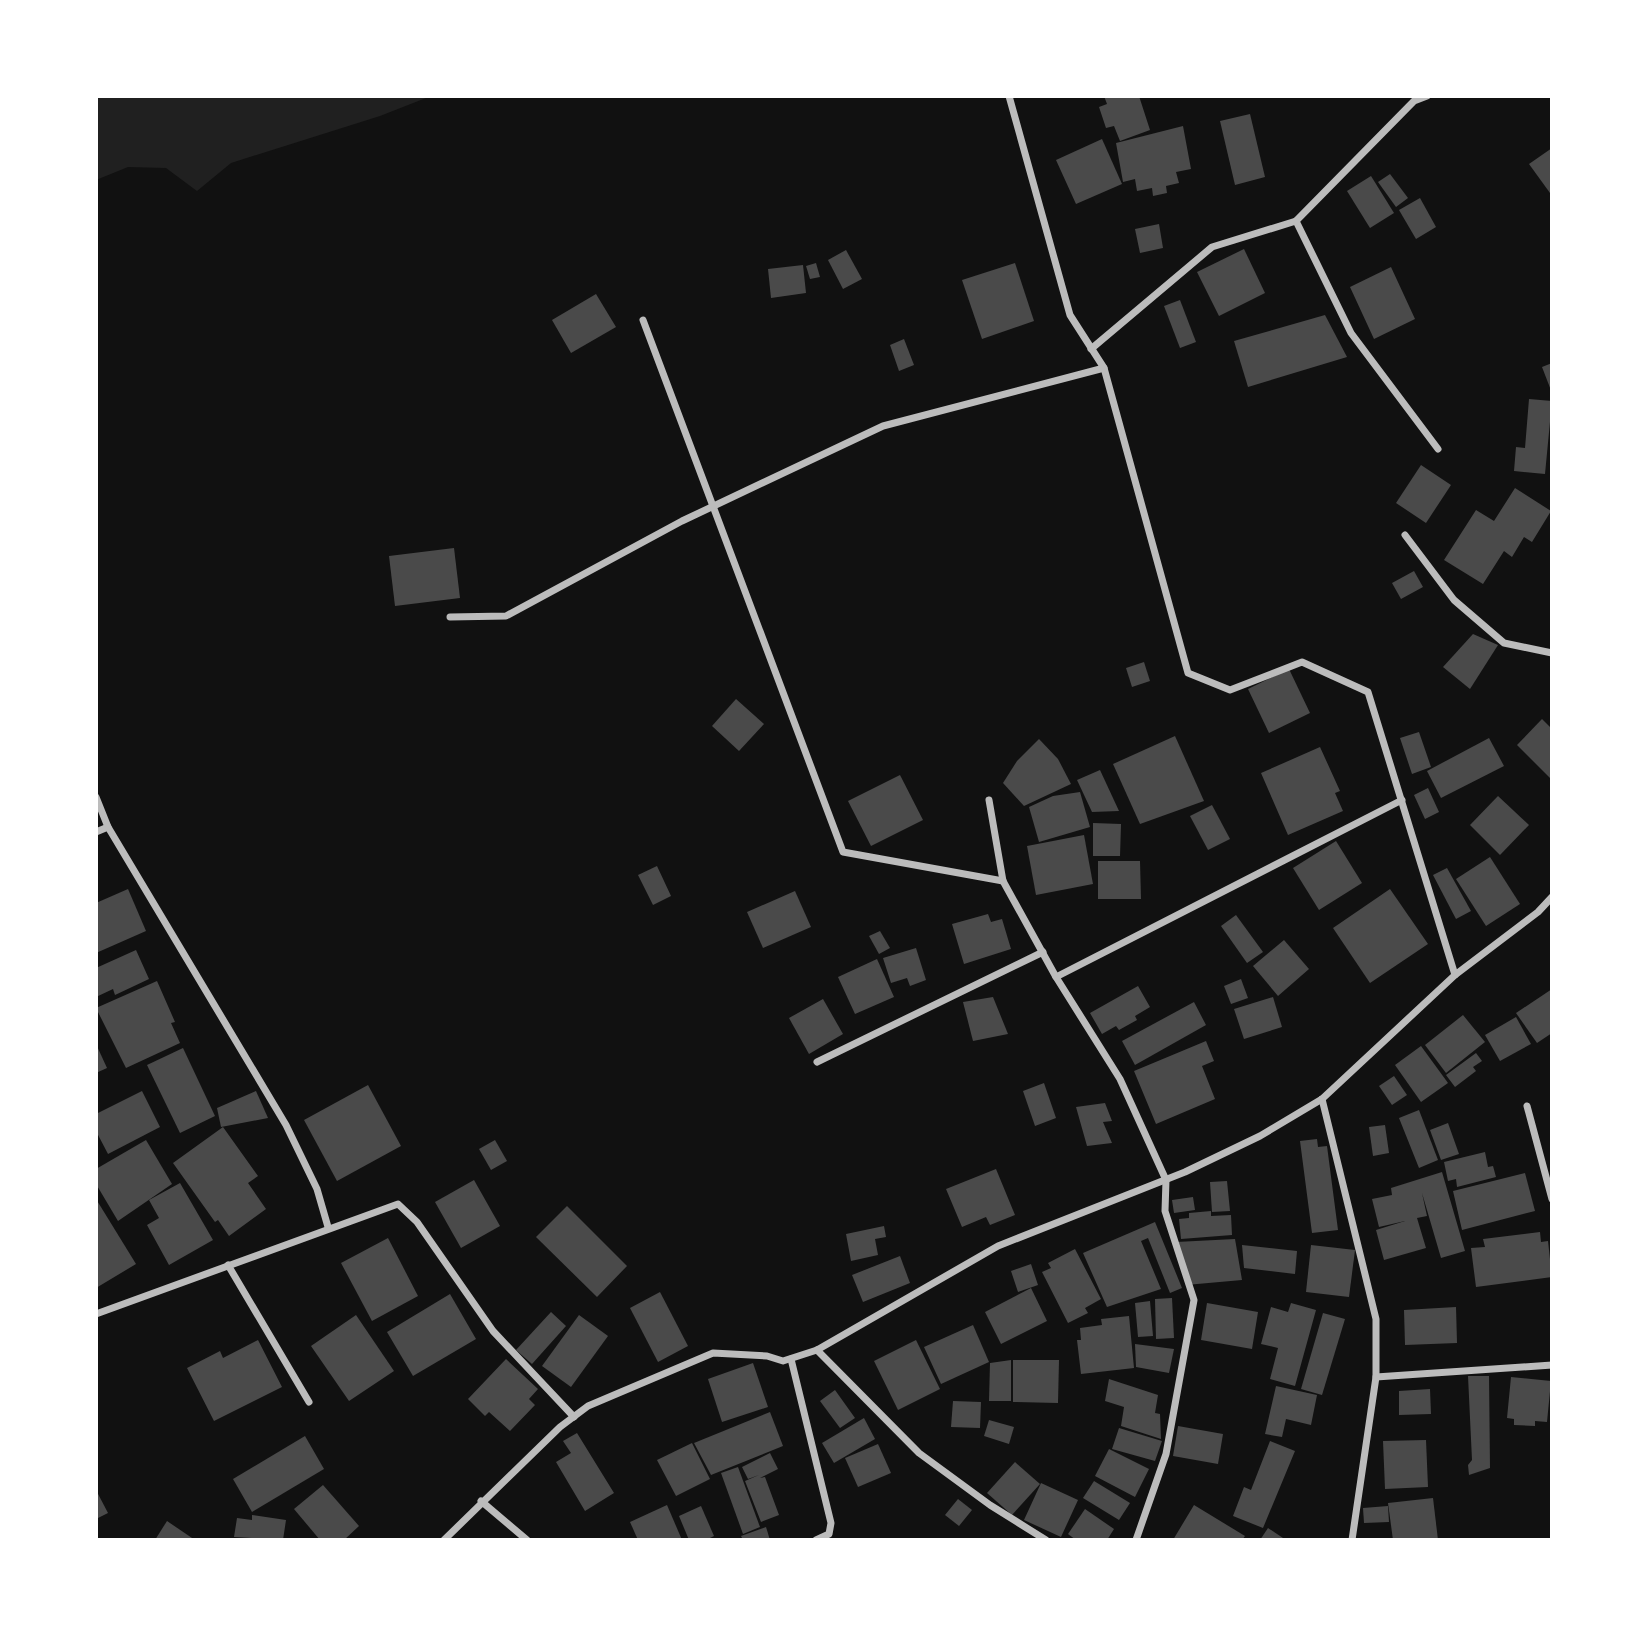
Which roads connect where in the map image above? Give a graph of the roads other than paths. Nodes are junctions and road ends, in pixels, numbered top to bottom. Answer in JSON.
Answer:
{"nodes":[{"id":1,"x":1009,"y":96,"type":"edge"},
{"id":2,"x":1427,"y":96,"type":"edge"},
{"id":3,"x":1413,"y":99,"type":"edge"},
{"id":4,"x":1296,"y":221,"type":"junction"},
{"id":5,"x":643,"y":320,"type":"dead end"},
{"id":6,"x":1091,"y":349,"type":"junction"},
{"id":7,"x":1104,"y":368,"type":"junction"},
{"id":8,"x":1438,"y":449,"type":"dead end"},
{"id":9,"x":712,"y":507,"type":"junction"},
{"id":10,"x":1405,"y":535,"type":"dead end"},
{"id":11,"x":450,"y":617,"type":"dead end"},
{"id":12,"x":1552,"y":653,"type":"edge"},
{"id":13,"x":96,"y":797,"type":"edge"},
{"id":14,"x":989,"y":800,"type":"dead end"},
{"id":15,"x":1402,"y":800,"type":"junction"},
{"id":16,"x":107,"y":827,"type":"junction"},
{"id":17,"x":96,"y":832,"type":"edge"},
{"id":18,"x":1003,"y":881,"type":"junction"},
{"id":19,"x":1552,"y":897,"type":"edge"},
{"id":20,"x":1043,"y":952,"type":"junction"},
{"id":21,"x":1455,"y":975,"type":"junction"},
{"id":22,"x":1056,"y":976,"type":"junction"},
{"id":23,"x":817,"y":1062,"type":"dead end"},
{"id":24,"x":1322,"y":1099,"type":"junction"},
{"id":25,"x":1527,"y":1106,"type":"dead end"},
{"id":26,"x":1166,"y":1180,"type":"junction"},
{"id":27,"x":1552,"y":1198,"type":"edge"},
{"id":28,"x":328,"y":1227,"type":"junction"},
{"id":29,"x":228,"y":1265,"type":"junction"},
{"id":30,"x":96,"y":1314,"type":"edge"},
{"id":31,"x":817,"y":1350,"type":"junction"},
{"id":32,"x":791,"y":1359,"type":"junction"},
{"id":33,"x":1552,"y":1365,"type":"edge"},
{"id":34,"x":1376,"y":1377,"type":"junction"},
{"id":35,"x":309,"y":1402,"type":"dead end"},
{"id":36,"x":574,"y":1417,"type":"junction"},
{"id":37,"x":481,"y":1501,"type":"junction"},
{"id":38,"x":831,"y":1529,"type":"junction"},
{"id":39,"x":444,"y":1540,"type":"edge"},
{"id":40,"x":527,"y":1540,"type":"edge"},
{"id":41,"x":816,"y":1540,"type":"edge"},
{"id":42,"x":838,"y":1540,"type":"edge"},
{"id":43,"x":1046,"y":1540,"type":"edge"},
{"id":44,"x":1136,"y":1540,"type":"edge"},
{"id":45,"x":1352,"y":1540,"type":"edge"}],
"edges":[{"from":1,"to":6,"type":"street"},
{"from":2,"to":3,"type":"street"},
{"from":3,"to":4,"type":"street"},
{"from":4,"to":6,"type":"street"},
{"from":4,"to":8,"type":"street"},
{"from":5,"to":9,"type":"street"},
{"from":6,"to":7,"type":"street"},
{"from":7,"to":9,"type":"street"},
{"from":7,"to":15,"type":"street"},
{"from":9,"to":11,"type":"street"},
{"from":9,"to":18,"type":"street"},
{"from":10,"to":12,"type":"street"},
{"from":13,"to":16,"type":"street"},
{"from":14,"to":18,"type":"street"},
{"from":15,"to":21,"type":"street"},
{"from":15,"to":22,"type":"street"},
{"from":16,"to":17,"type":"street"},
{"from":16,"to":28,"type":"street"},
{"from":18,"to":20,"type":"street"},
{"from":19,"to":21,"type":"street"},
{"from":20,"to":22,"type":"street"},
{"from":20,"to":23,"type":"street"},
{"from":21,"to":24,"type":"street"},
{"from":22,"to":26,"type":"street"},
{"from":24,"to":26,"type":"street"},
{"from":24,"to":34,"type":"street"},
{"from":25,"to":27,"type":"street"},
{"from":26,"to":31,"type":"street"},
{"from":26,"to":44,"type":"street"},
{"from":28,"to":29,"type":"street"},
{"from":28,"to":36,"type":"street"},
{"from":29,"to":30,"type":"street"},
{"from":29,"to":35,"type":"street"},
{"from":31,"to":32,"type":"street"},
{"from":31,"to":43,"type":"street"},
{"from":32,"to":36,"type":"street"},
{"from":32,"to":38,"type":"street"},
{"from":33,"to":34,"type":"street"},
{"from":34,"to":45,"type":"street"},
{"from":36,"to":37,"type":"street"},
{"from":37,"to":39,"type":"street"},
{"from":37,"to":40,"type":"street"},
{"from":38,"to":41,"type":"street"},
{"from":38,"to":42,"type":"street"}]}
